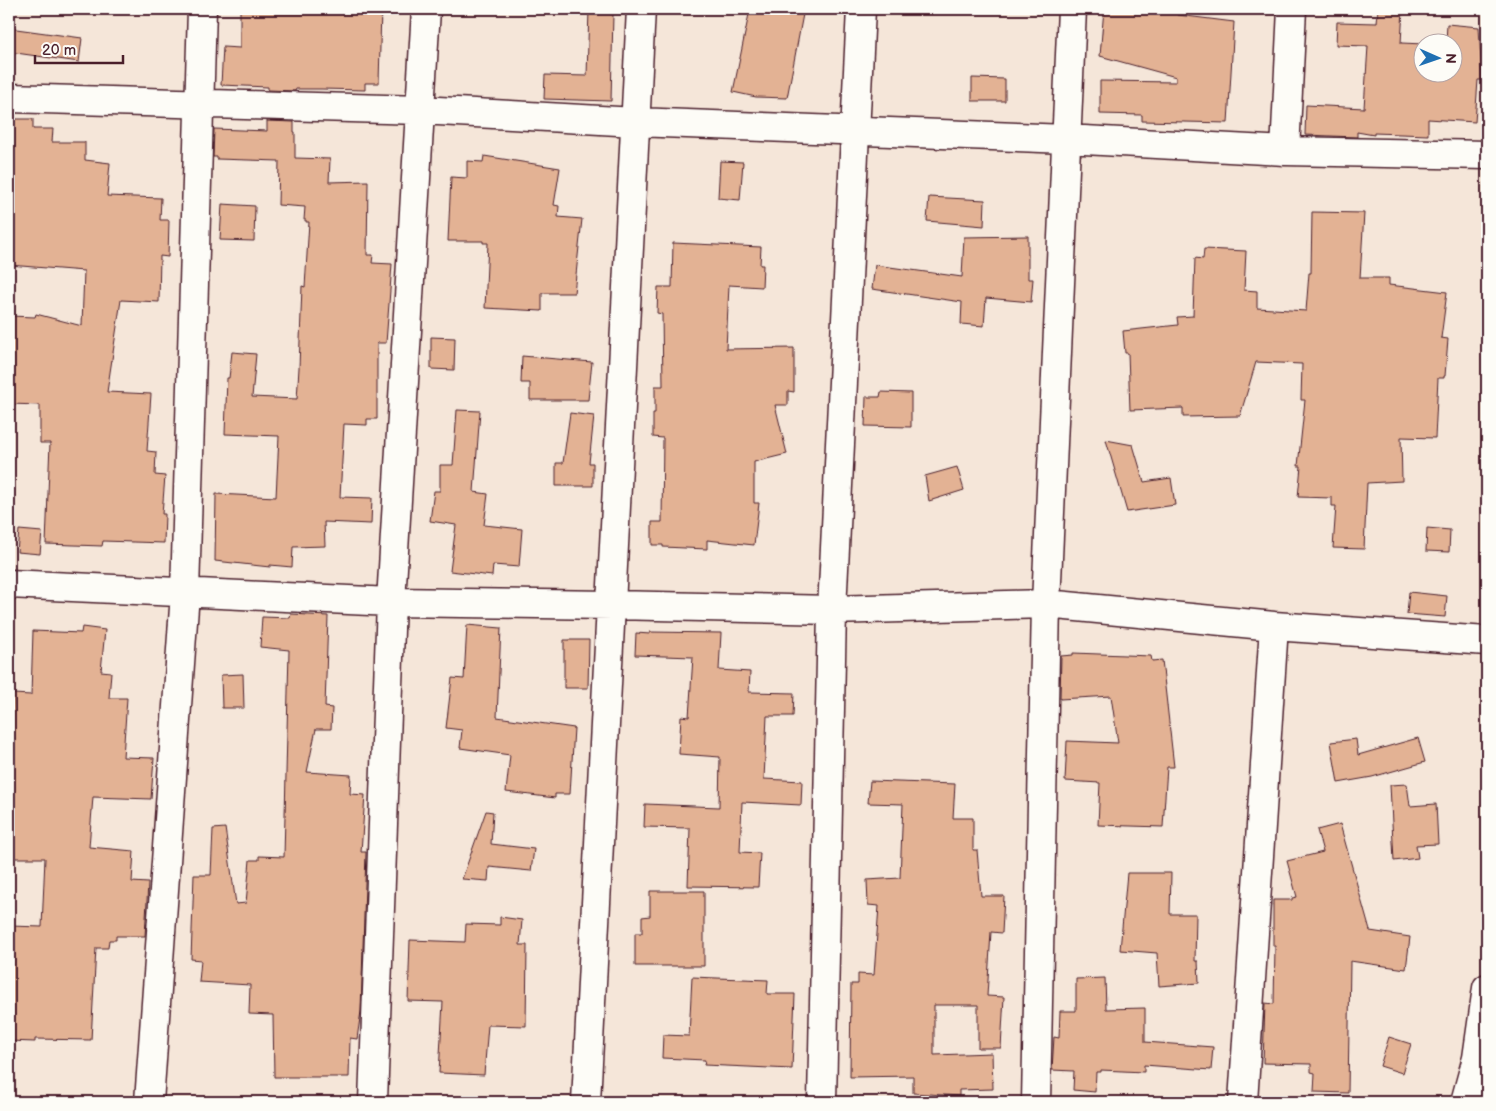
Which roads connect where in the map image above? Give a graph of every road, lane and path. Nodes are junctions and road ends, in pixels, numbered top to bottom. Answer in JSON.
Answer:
{"nodes":[{"id":1,"x":202,"y":9,"type":"edge"},
{"id":2,"x":426,"y":9,"type":"edge"},
{"id":3,"x":641,"y":9,"type":"edge"},
{"id":4,"x":861,"y":9,"type":"edge"},
{"id":5,"x":1072,"y":9,"type":"edge"},
{"id":6,"x":1292,"y":9,"type":"edge"},
{"id":7,"x":9,"y":98,"type":"edge"},
{"id":8,"x":199,"y":104,"type":"junction"},
{"id":9,"x":420,"y":110,"type":"junction"},
{"id":10,"x":636,"y":122,"type":"junction"},
{"id":11,"x":855,"y":132,"type":"junction"},
{"id":12,"x":1066,"y":139,"type":"junction"},
{"id":13,"x":1285,"y":151,"type":"junction"},
{"id":14,"x":1487,"y":155,"type":"edge"},
{"id":15,"x":9,"y":584,"type":"edge"},
{"id":16,"x":185,"y":593,"type":"junction"},
{"id":17,"x":391,"y":602,"type":"junction"},
{"id":18,"x":1046,"y":604,"type":"junction"},
{"id":19,"x":612,"y":605,"type":"junction"},
{"id":20,"x":832,"y":610,"type":"junction"},
{"id":21,"x":1274,"y":626,"type":"junction"},
{"id":22,"x":1487,"y":641,"type":"edge"},
{"id":23,"x":1487,"y":988,"type":"edge"},
{"id":24,"x":148,"y":1102,"type":"edge"},
{"id":25,"x":373,"y":1102,"type":"edge"},
{"id":26,"x":586,"y":1102,"type":"edge"},
{"id":27,"x":822,"y":1102,"type":"edge"},
{"id":28,"x":1036,"y":1102,"type":"edge"},
{"id":29,"x":1243,"y":1102,"type":"edge"},
{"id":30,"x":1465,"y":1102,"type":"edge"}],
"edges":[{"from":1,"to":8,"type":"street"},
{"from":2,"to":9,"type":"street"},
{"from":3,"to":10,"type":"street"},
{"from":4,"to":11,"type":"street"},
{"from":5,"to":12,"type":"street"},
{"from":6,"to":13,"type":"street"},
{"from":7,"to":8,"type":"street"},
{"from":8,"to":9,"type":"street"},
{"from":8,"to":16,"type":"street"},
{"from":9,"to":10,"type":"street"},
{"from":9,"to":17,"type":"street"},
{"from":10,"to":11,"type":"street"},
{"from":10,"to":19,"type":"street"},
{"from":11,"to":12,"type":"street"},
{"from":11,"to":20,"type":"street"},
{"from":12,"to":13,"type":"street"},
{"from":12,"to":18,"type":"street"},
{"from":13,"to":14,"type":"street"},
{"from":15,"to":16,"type":"street"},
{"from":16,"to":17,"type":"street"},
{"from":16,"to":24,"type":"street"},
{"from":17,"to":19,"type":"street"},
{"from":17,"to":25,"type":"street"},
{"from":18,"to":20,"type":"street"},
{"from":18,"to":21,"type":"street"},
{"from":18,"to":28,"type":"street"},
{"from":19,"to":20,"type":"street"},
{"from":19,"to":26,"type":"street"},
{"from":20,"to":27,"type":"street"},
{"from":21,"to":22,"type":"street"},
{"from":21,"to":29,"type":"street"},
{"from":23,"to":30,"type":"street"}]}
